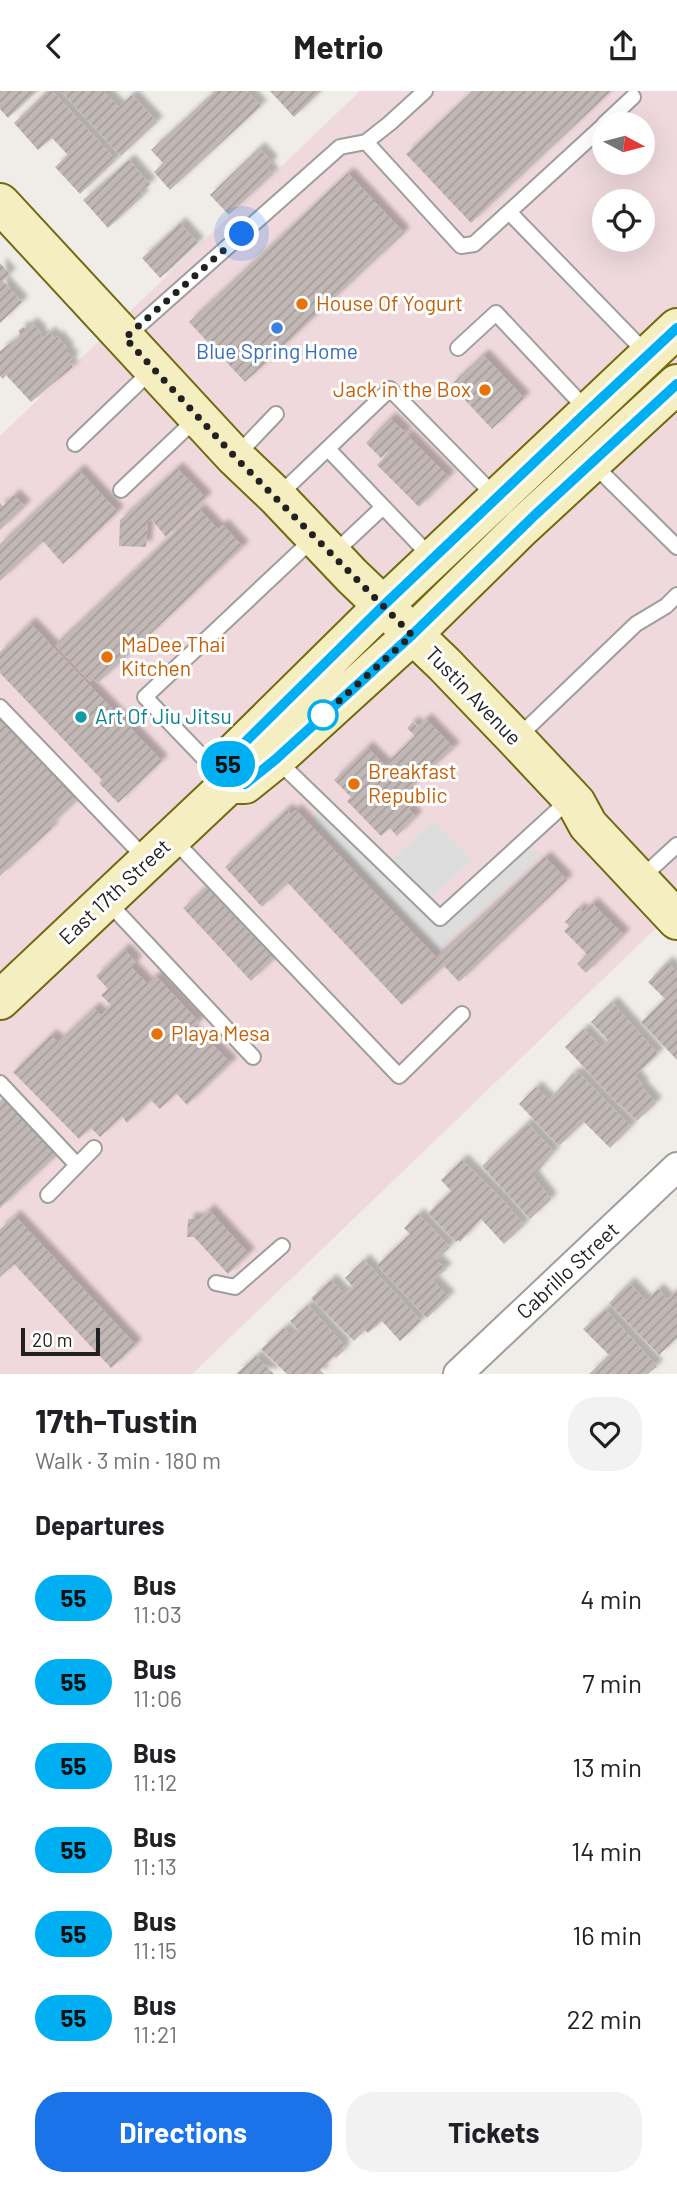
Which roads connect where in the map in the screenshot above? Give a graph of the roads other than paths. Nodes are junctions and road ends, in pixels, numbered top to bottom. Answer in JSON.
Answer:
{"nodes":[{"id":1,"x":425,"y":91,"type":"edge"},
{"id":2,"x":634,"y":97,"type":"dead end"},
{"id":3,"x":617,"y":112,"type":"edge"},
{"id":4,"x":592,"y":135,"type":"edge"},
{"id":5,"x":366,"y":142,"type":"junction"},
{"id":6,"x":0,"y":204,"type":"edge"},
{"id":7,"x":509,"y":212,"type":"junction"},
{"id":8,"x":677,"y":328,"type":"edge"},
{"id":9,"x":125,"y":338,"type":"junction"},
{"id":10,"x":458,"y":348,"type":"dead end"},
{"id":11,"x":649,"y":355,"type":"junction"},
{"id":12,"x":153,"y":369,"type":"junction"},
{"id":13,"x":677,"y":384,"type":"edge"},
{"id":14,"x":276,"y":414,"type":"dead end"},
{"id":15,"x":198,"y":417,"type":"junction"},
{"id":16,"x":590,"y":436,"type":"junction"},
{"id":17,"x":75,"y":444,"type":"dead end"},
{"id":18,"x":328,"y":449,"type":"junction"},
{"id":19,"x":235,"y":457,"type":"junction"},
{"id":20,"x":121,"y":489,"type":"dead end"},
{"id":21,"x":278,"y":497,"type":"junction"},
{"id":22,"x":497,"y":498,"type":"junction"},
{"id":23,"x":383,"y":507,"type":"junction"},
{"id":24,"x":324,"y":546,"type":"junction"},
{"id":25,"x":677,"y":547,"type":"edge"},
{"id":26,"x":433,"y":559,"type":"junction"},
{"id":27,"x":677,"y":594,"type":"edge"},
{"id":28,"x":383,"y":606,"type":"junction"},
{"id":29,"x":412,"y":635,"type":"junction"},
{"id":30,"x":0,"y":707,"type":"edge"},
{"id":31,"x":516,"y":739,"type":"junction"},
{"id":32,"x":276,"y":759,"type":"junction"},
{"id":33,"x":229,"y":784,"type":"junction"},
{"id":34,"x":571,"y":798,"type":"junction"},
{"id":35,"x":677,"y":845,"type":"edge"},
{"id":36,"x":160,"y":849,"type":"junction"},
{"id":37,"x":639,"y":880,"type":"junction"},
{"id":38,"x":106,"y":900,"type":"junction"},
{"id":39,"x":677,"y":920,"type":"edge"},
{"id":40,"x":9,"y":985,"type":"edge"},
{"id":41,"x":462,"y":1014,"type":"dead end"},
{"id":42,"x":253,"y":1057,"type":"dead end"},
{"id":43,"x":0,"y":1083,"type":"edge"},
{"id":44,"x":94,"y":1148,"type":"dead end"},
{"id":45,"x":77,"y":1165,"type":"junction"},
{"id":46,"x":677,"y":1167,"type":"edge"},
{"id":47,"x":48,"y":1195,"type":"dead end"},
{"id":48,"x":282,"y":1246,"type":"dead end"},
{"id":49,"x":216,"y":1283,"type":"dead end"},
{"id":50,"x":458,"y":1374,"type":"edge"}],
"edges":[{"from":1,"to":5,"type":"lane"},
{"from":2,"to":3,"type":"lane"},
{"from":4,"to":7,"type":"lane"},
{"from":5,"to":7,"type":"lane"},
{"from":5,"to":9,"type":"lane"},
{"from":6,"to":9,"type":"main road","name":"Tustin Avenue"},
{"from":7,"to":11,"type":"lane"},
{"from":8,"to":11,"type":"main road","name":"East 17th Street"},
{"from":9,"to":12,"type":"main road","name":"Tustin Avenue"},
{"from":10,"to":16,"type":"lane"},
{"from":11,"to":16,"type":"main road","name":"East 17th Street"},
{"from":12,"to":15,"type":"main road","name":"Tustin Avenue"},
{"from":12,"to":17,"type":"lane"},
{"from":13,"to":16,"type":"main road","name":"East 17th Street"},
{"from":14,"to":19,"type":"lane"},
{"from":15,"to":19,"type":"main road","name":"Tustin Avenue"},
{"from":15,"to":20,"type":"lane"},
{"from":16,"to":22,"type":"main road","name":"East 17th Street"},
{"from":16,"to":25,"type":"lane"},
{"from":16,"to":29,"type":"main road","name":"East 17th Street"},
{"from":18,"to":21,"type":"lane"},
{"from":18,"to":22,"type":"lane"},
{"from":18,"to":23,"type":"lane"},
{"from":19,"to":21,"type":"main road","name":"Tustin Avenue"},
{"from":21,"to":24,"type":"main road","name":"Tustin Avenue"},
{"from":22,"to":26,"type":"main road","name":"East 17th Street"},
{"from":23,"to":24,"type":"lane"},
{"from":23,"to":26,"type":"lane"},
{"from":24,"to":28,"type":"main road","name":"Tustin Avenue"},
{"from":24,"to":33,"type":"lane"},
{"from":26,"to":28,"type":"main road","name":"East 17th Street"},
{"from":27,"to":31,"type":"lane"},
{"from":28,"to":29,"type":"main road","name":"Tustin Avenue"},
{"from":28,"to":33,"type":"main road","name":"East 17th Street"},
{"from":29,"to":31,"type":"main road","name":"Tustin Avenue"},
{"from":29,"to":32,"type":"main road","name":"East 17th Street"},
{"from":30,"to":36,"type":"lane"},
{"from":31,"to":34,"type":"main road","name":"Tustin Avenue"},
{"from":32,"to":33,"type":"main road","name":"East 17th Street"},
{"from":32,"to":34,"type":"lane"},
{"from":33,"to":36,"type":"main road","name":"East 17th Street"},
{"from":34,"to":37,"type":"main road","name":"Tustin Avenue"},
{"from":35,"to":37,"type":"lane"},
{"from":36,"to":38,"type":"main road","name":"East 17th Street"},
{"from":36,"to":41,"type":"lane"},
{"from":37,"to":39,"type":"main road","name":"Tustin Avenue"},
{"from":38,"to":40,"type":"main road","name":"East 17th Street"},
{"from":38,"to":42,"type":"lane"},
{"from":43,"to":45,"type":"lane"},
{"from":44,"to":45,"type":"lane"},
{"from":45,"to":47,"type":"lane"},
{"from":46,"to":50,"type":"street","name":"Cabrillo Street"},
{"from":48,"to":49,"type":"lane"}]}
